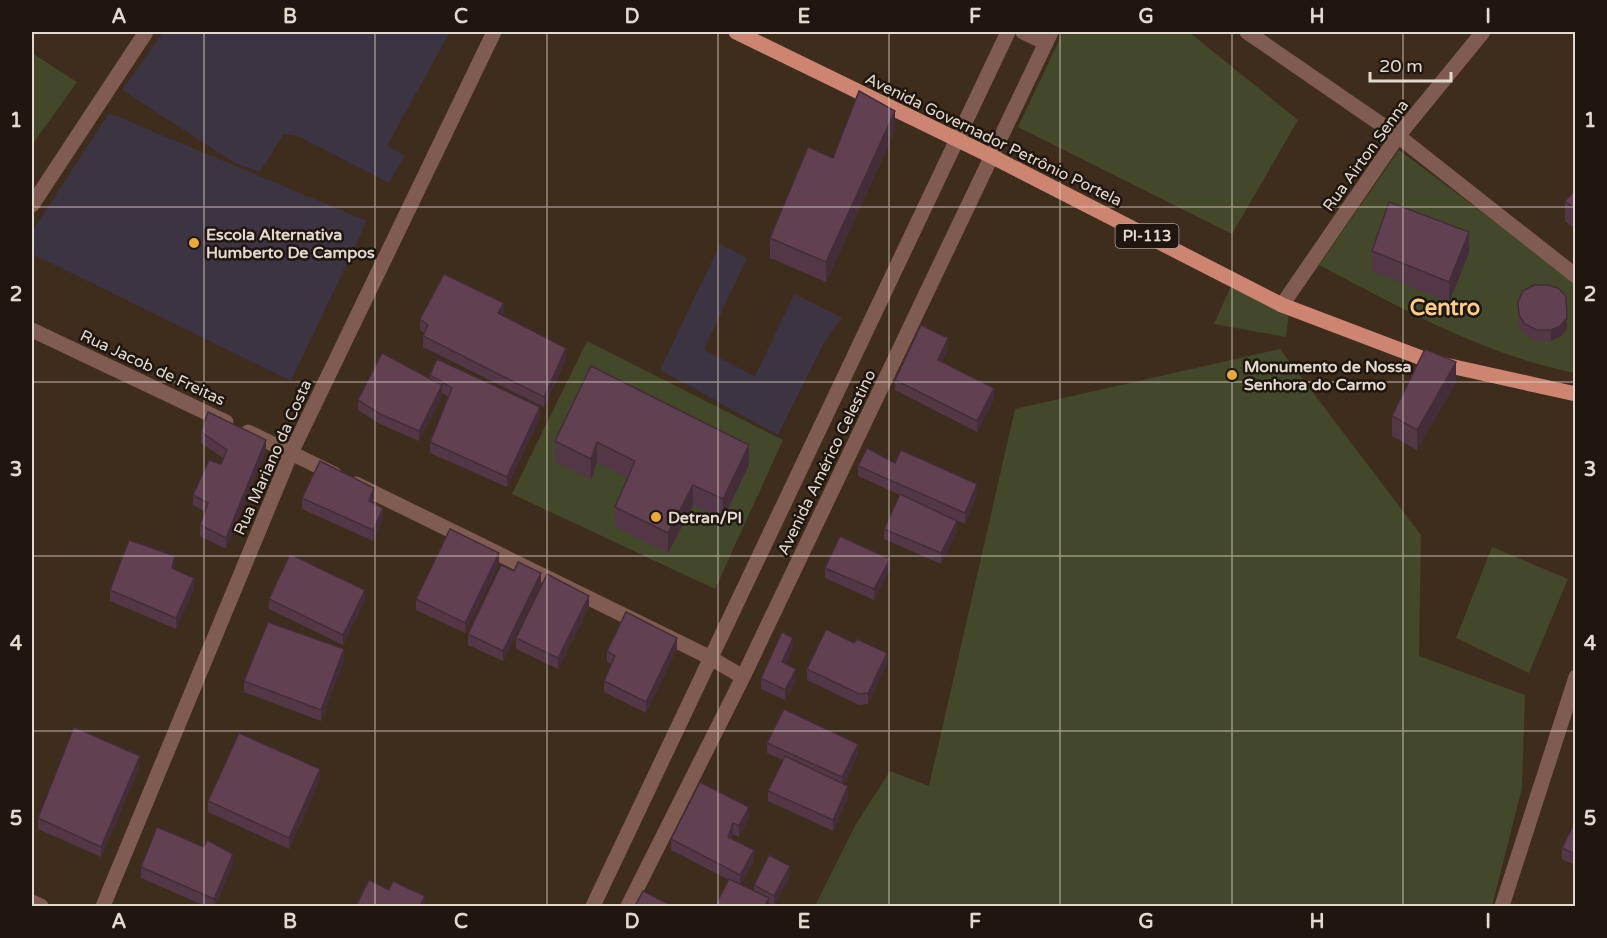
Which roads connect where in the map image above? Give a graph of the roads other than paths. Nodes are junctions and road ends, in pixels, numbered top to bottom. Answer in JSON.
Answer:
{"nodes":[{"id":1,"x":146,"y":32,"type":"edge"},
{"id":2,"x":494,"y":32,"type":"edge"},
{"id":3,"x":736,"y":32,"type":"edge"},
{"id":4,"x":1008,"y":32,"type":"edge"},
{"id":5,"x":1023,"y":32,"type":"edge"},
{"id":6,"x":1247,"y":32,"type":"edge"},
{"id":7,"x":1483,"y":32,"type":"edge"},
{"id":8,"x":1048,"y":37,"type":"edge"},
{"id":9,"x":1398,"y":136,"type":"junction"},
{"id":10,"x":957,"y":140,"type":"junction"},
{"id":11,"x":993,"y":157,"type":"junction"},
{"id":12,"x":32,"y":205,"type":"edge"},
{"id":13,"x":1575,"y":276,"type":"edge"},
{"id":14,"x":1282,"y":305,"type":"junction"},
{"id":15,"x":32,"y":330,"type":"edge"},
{"id":16,"x":1575,"y":394,"type":"edge"},
{"id":17,"x":291,"y":453,"type":"junction"},
{"id":18,"x":709,"y":657,"type":"junction"},
{"id":19,"x":1575,"y":676,"type":"edge"},
{"id":20,"x":742,"y":677,"type":"junction"},
{"id":21,"x":32,"y":902,"type":"edge"},
{"id":22,"x":41,"y":906,"type":"edge"},
{"id":23,"x":103,"y":906,"type":"edge"},
{"id":24,"x":593,"y":906,"type":"edge"},
{"id":25,"x":628,"y":906,"type":"edge"},
{"id":26,"x":1502,"y":906,"type":"edge"}],
"edges":[{"from":1,"to":12,"type":"street"},
{"from":2,"to":17,"type":"street","name":"Rua Mariano da Costa"},
{"from":3,"to":10,"type":"main road","name":"Avenida Governador Petrônio Portela","number":"PI-113"},
{"from":4,"to":10,"type":"street","name":"Avenida Américo Celestino"},
{"from":5,"to":8,"type":"street"},
{"from":6,"to":9,"type":"street"},
{"from":7,"to":9,"type":"street","name":"Rua Airton Senna"},
{"from":8,"to":11,"type":"street","name":"Avenida Américo Celestino"},
{"from":9,"to":13,"type":"street"},
{"from":9,"to":14,"type":"street","name":"Rua Airton Senna"},
{"from":10,"to":11,"type":"main road","name":"Avenida Governador Petrônio Portela","number":"PI-113"},
{"from":10,"to":18,"type":"street","name":"Avenida Américo Celestino"},
{"from":11,"to":14,"type":"main road","name":"Avenida Governador Petrônio Portela","number":"PI-113"},
{"from":11,"to":20,"type":"street","name":"Avenida Américo Celestino"},
{"from":14,"to":16,"type":"main road","name":"Avenida Governador Petrônio Portela","number":"PI-113"},
{"from":15,"to":17,"type":"street","name":"Rua Jacob de Freitas"},
{"from":17,"to":18,"type":"street","name":"Rua Jacob de Freitas"},
{"from":17,"to":23,"type":"street","name":"Rua Mariano da Costa"},
{"from":18,"to":20,"type":"street","name":"Rua Jacob de Freitas"},
{"from":18,"to":24,"type":"street","name":"Avenida Américo Celestino"},
{"from":19,"to":26,"type":"street"},
{"from":20,"to":25,"type":"street","name":"Avenida Américo Celestino"},
{"from":21,"to":22,"type":"street"}]}
